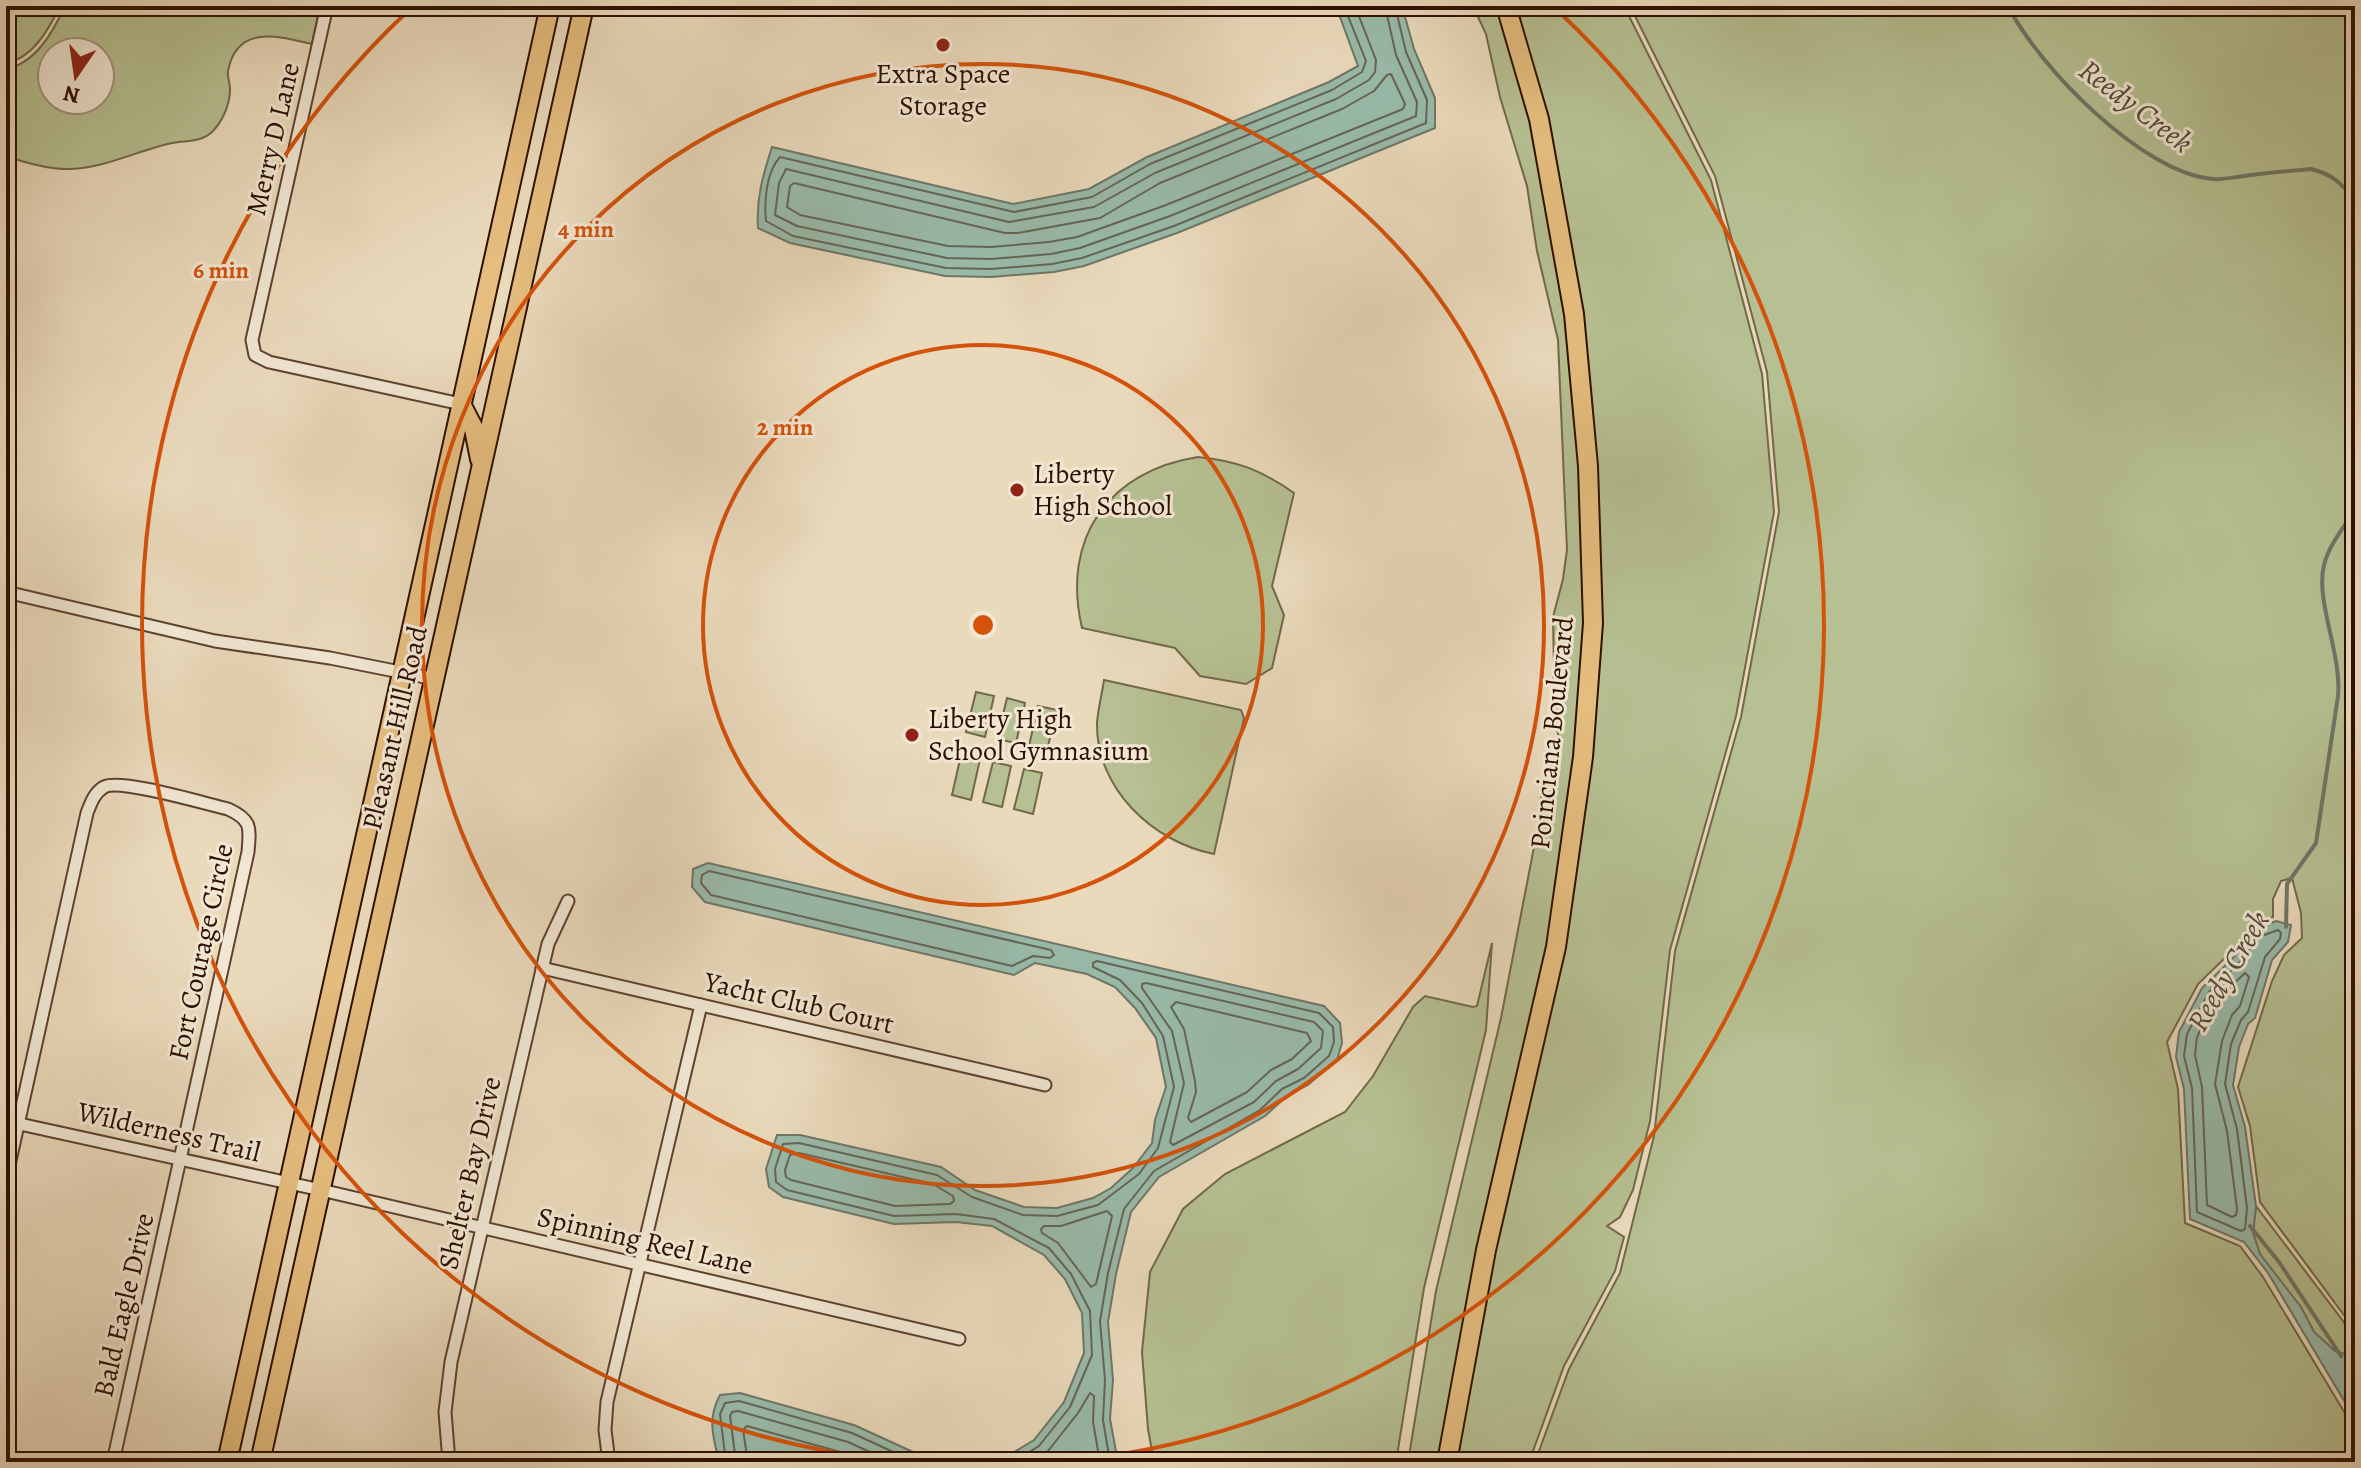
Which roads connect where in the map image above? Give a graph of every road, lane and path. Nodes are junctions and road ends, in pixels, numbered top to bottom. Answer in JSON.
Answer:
{"nodes":[{"id":1,"x":327,"y":6,"type":"edge"},
{"id":2,"x":550,"y":6,"type":"edge"},
{"id":3,"x":584,"y":6,"type":"edge"},
{"id":4,"x":1506,"y":6,"type":"edge"},
{"id":5,"x":461,"y":404,"type":"junction"},
{"id":6,"x":481,"y":469,"type":"junction"},
{"id":7,"x":8,"y":596,"type":"edge"},
{"id":8,"x":402,"y":671,"type":"junction"},
{"id":9,"x":435,"y":679,"type":"junction"},
{"id":10,"x":568,"y":901,"type":"dead end"},
{"id":11,"x":542,"y":968,"type":"junction"},
{"id":12,"x":701,"y":1005,"type":"junction"},
{"id":13,"x":1045,"y":1085,"type":"dead end"},
{"id":14,"x":12,"y":1122,"type":"edge"},
{"id":15,"x":181,"y":1159,"type":"junction"},
{"id":16,"x":6,"y":1179,"type":"edge"},
{"id":17,"x":288,"y":1184,"type":"junction"},
{"id":18,"x":321,"y":1190,"type":"junction"},
{"id":19,"x":482,"y":1227,"type":"junction"},
{"id":20,"x":639,"y":1264,"type":"junction"},
{"id":21,"x":959,"y":1339,"type":"dead end"},
{"id":22,"x":113,"y":1462,"type":"edge"},
{"id":23,"x":227,"y":1462,"type":"edge"},
{"id":24,"x":260,"y":1462,"type":"edge"},
{"id":25,"x":449,"y":1462,"type":"edge"},
{"id":26,"x":609,"y":1462,"type":"edge"},
{"id":27,"x":1447,"y":1462,"type":"edge"}],
"edges":[{"from":1,"to":5,"type":"street","name":"Merry D Lane"},
{"from":2,"to":5,"type":"main road","name":"Pleasant Hill Road"},
{"from":3,"to":6,"type":"main road","name":"Pleasant Hill Road"},
{"from":4,"to":27,"type":"main road","name":"Poinciana Boulevard"},
{"from":5,"to":6,"type":"main road"},
{"from":5,"to":8,"type":"main road","name":"Pleasant Hill Road"},
{"from":6,"to":9,"type":"main road","name":"Pleasant Hill Road"},
{"from":7,"to":8,"type":"street"},
{"from":8,"to":9,"type":"street"},
{"from":8,"to":17,"type":"main road","name":"Pleasant Hill Road"},
{"from":9,"to":18,"type":"main road","name":"Pleasant Hill Road"},
{"from":10,"to":11,"type":"street","name":"Shelter Bay Drive"},
{"from":11,"to":12,"type":"street","name":"Yacht Club Court"},
{"from":11,"to":19,"type":"street","name":"Shelter Bay Drive"},
{"from":12,"to":13,"type":"street","name":"Yacht Club Court"},
{"from":12,"to":20,"type":"street"},
{"from":14,"to":15,"type":"street","name":"Wilderness Trail"},
{"from":14,"to":15,"type":"street","name":"Fort Courage Circle"},
{"from":14,"to":16,"type":"street"},
{"from":15,"to":17,"type":"street","name":"Wilderness Trail"},
{"from":15,"to":22,"type":"street","name":"Bald Eagle Drive"},
{"from":17,"to":18,"type":"street","name":"Wilderness Trail"},
{"from":17,"to":23,"type":"main road","name":"Pleasant Hill Road"},
{"from":18,"to":19,"type":"street","name":"Spinning Reel Lane"},
{"from":18,"to":24,"type":"main road","name":"Pleasant Hill Road"},
{"from":19,"to":20,"type":"street","name":"Spinning Reel Lane"},
{"from":19,"to":25,"type":"street","name":"Shelter Bay Drive"},
{"from":20,"to":21,"type":"street","name":"Spinning Reel Lane"},
{"from":20,"to":26,"type":"street"}]}
